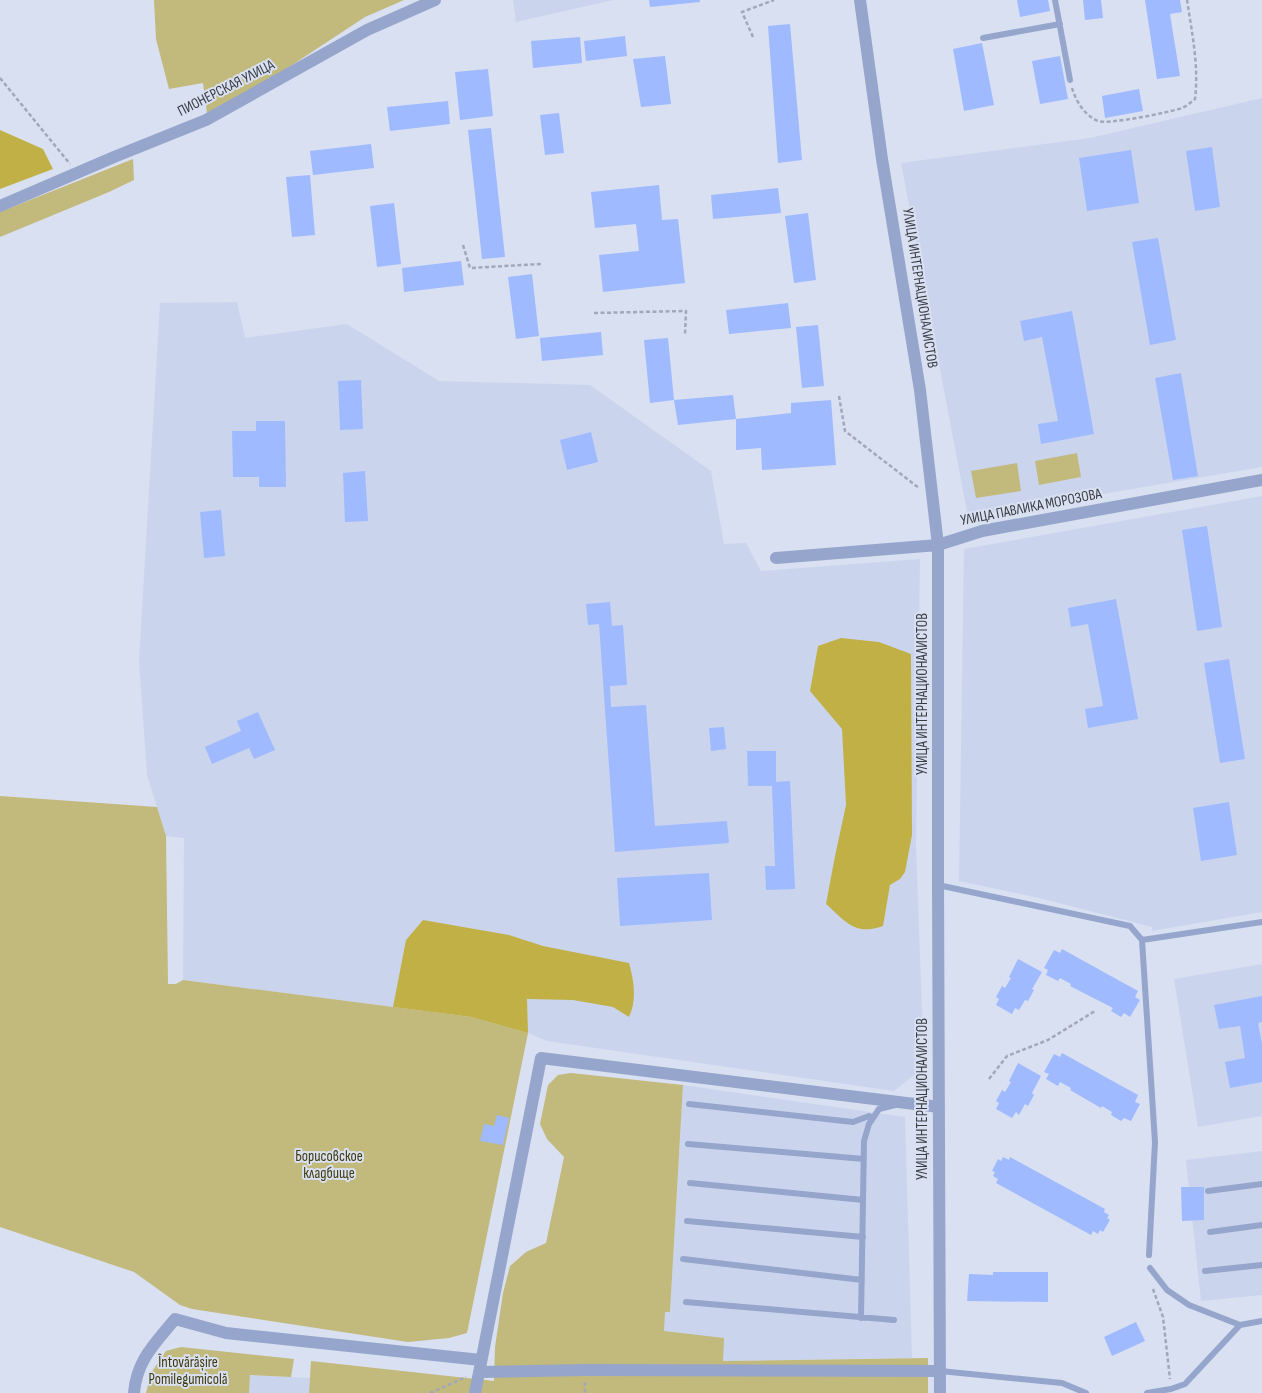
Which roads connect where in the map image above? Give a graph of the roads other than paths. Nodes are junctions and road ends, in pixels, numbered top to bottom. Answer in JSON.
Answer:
{"nodes":[{"id":1,"x":860,"y":0,"type":"edge"},
{"id":2,"x":1055,"y":0,"type":"edge"},
{"id":3,"x":429,"y":1,"type":"edge"},
{"id":4,"x":1060,"y":24,"type":"junction"},
{"id":5,"x":983,"y":38,"type":"dead end"},
{"id":6,"x":1070,"y":80,"type":"road end"},
{"id":7,"x":0,"y":206,"type":"edge"},
{"id":8,"x":1262,"y":480,"type":"edge"},
{"id":9,"x":938,"y":545,"type":"junction"},
{"id":10,"x":776,"y":558,"type":"dead end"},
{"id":11,"x":938,"y":885,"type":"junction"},
{"id":12,"x":1262,"y":922,"type":"edge"},
{"id":13,"x":1142,"y":940,"type":"junction"},
{"id":14,"x":902,"y":1102,"type":"junction"},
{"id":15,"x":689,"y":1104,"type":"dead end"},
{"id":16,"x":939,"y":1107,"type":"junction"},
{"id":17,"x":873,"y":1118,"type":"junction"},
{"id":18,"x":688,"y":1144,"type":"dead end"},
{"id":19,"x":864,"y":1159,"type":"junction"},
{"id":20,"x":690,"y":1183,"type":"dead end"},
{"id":21,"x":1262,"y":1184,"type":"edge"},
{"id":22,"x":1208,"y":1191,"type":"dead end"},
{"id":23,"x":863,"y":1200,"type":"junction"},
{"id":24,"x":687,"y":1221,"type":"dead end"},
{"id":25,"x":1262,"y":1225,"type":"edge"},
{"id":26,"x":1210,"y":1232,"type":"dead end"},
{"id":27,"x":863,"y":1237,"type":"junction"},
{"id":28,"x":1149,"y":1255,"type":"dead end"},
{"id":29,"x":683,"y":1259,"type":"dead end"},
{"id":30,"x":1262,"y":1265,"type":"edge"},
{"id":31,"x":1150,"y":1268,"type":"road end"},
{"id":32,"x":1205,"y":1271,"type":"dead end"},
{"id":33,"x":862,"y":1280,"type":"junction"},
{"id":34,"x":686,"y":1302,"type":"dead end"},
{"id":35,"x":862,"y":1318,"type":"junction"},
{"id":36,"x":894,"y":1320,"type":"dead end"},
{"id":37,"x":1262,"y":1321,"type":"edge"},
{"id":38,"x":1240,"y":1325,"type":"junction"},
{"id":39,"x":480,"y":1366,"type":"junction"},
{"id":40,"x":940,"y":1371,"type":"junction"},
{"id":41,"x":134,"y":1393,"type":"edge"},
{"id":42,"x":475,"y":1393,"type":"edge"},
{"id":43,"x":940,"y":1393,"type":"edge"},
{"id":44,"x":1086,"y":1393,"type":"edge"},
{"id":45,"x":1147,"y":1393,"type":"edge"}],
"edges":[{"from":1,"to":9,"type":"street","name":"УЛИЦА ИНТЕРНАЦИОНАЛИСТОВ"},
{"from":2,"to":4,"type":"lane"},
{"from":3,"to":7,"type":"street","name":"ПИОНЕРСКАЯ УЛИЦА"},
{"from":4,"to":5,"type":"lane"},
{"from":4,"to":6,"type":"lane"},
{"from":8,"to":9,"type":"street","name":"УЛИЦА ПАВЛИКА МОРОЗОВА"},
{"from":9,"to":10,"type":"street","name":"УЛИЦА ПАВЛИКА МОРОЗОВА"},
{"from":9,"to":11,"type":"street","name":"УЛИЦА ИНТЕРНАЦИОНАЛИСТОВ"},
{"from":11,"to":13,"type":"lane"},
{"from":11,"to":16,"type":"street","name":"УЛИЦА ИНТЕРНАЦИОНАЛИСТОВ"},
{"from":12,"to":13,"type":"lane"},
{"from":13,"to":28,"type":"lane"},
{"from":14,"to":16,"type":"street"},
{"from":14,"to":17,"type":"lane"},
{"from":14,"to":39,"type":"street"},
{"from":15,"to":17,"type":"lane"},
{"from":16,"to":40,"type":"street","name":"УЛИЦА ИНТЕРНАЦИОНАЛИСТОВ"},
{"from":17,"to":19,"type":"lane"},
{"from":18,"to":19,"type":"lane"},
{"from":19,"to":23,"type":"lane"},
{"from":20,"to":23,"type":"lane"},
{"from":21,"to":22,"type":"lane"},
{"from":23,"to":27,"type":"lane"},
{"from":24,"to":27,"type":"lane"},
{"from":25,"to":26,"type":"lane"},
{"from":27,"to":33,"type":"lane"},
{"from":29,"to":33,"type":"lane"},
{"from":30,"to":32,"type":"lane"},
{"from":31,"to":38,"type":"lane"},
{"from":33,"to":35,"type":"lane"},
{"from":34,"to":35,"type":"lane"},
{"from":35,"to":36,"type":"lane"},
{"from":37,"to":38,"type":"lane"},
{"from":38,"to":45,"type":"lane"},
{"from":39,"to":40,"type":"street"},
{"from":39,"to":41,"type":"street"},
{"from":39,"to":42,"type":"street"},
{"from":40,"to":43,"type":"street","name":"УЛИЦА ИНТЕРНАЦИОНАЛИСТОВ"},
{"from":40,"to":44,"type":"lane"}]}
